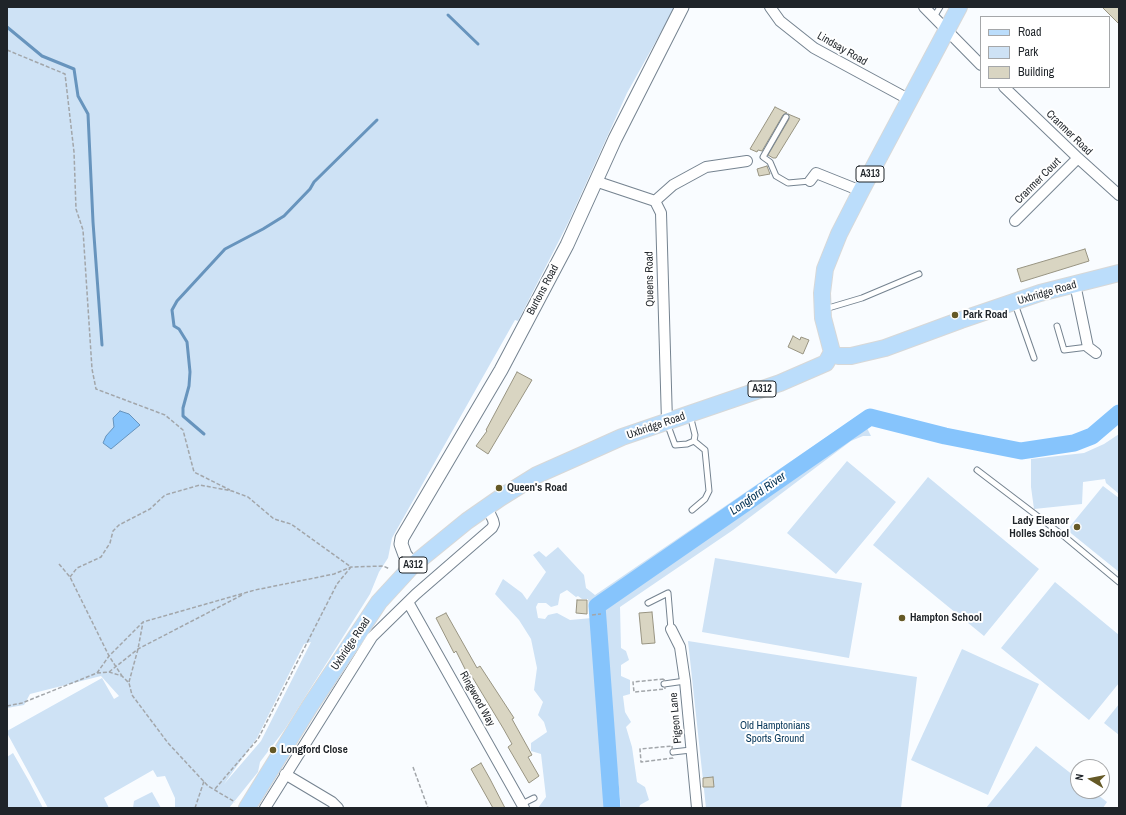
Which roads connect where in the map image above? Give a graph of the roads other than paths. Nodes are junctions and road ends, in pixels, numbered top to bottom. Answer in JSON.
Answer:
{"nodes":[{"id":1,"x":682,"y":7,"type":"edge"},
{"id":2,"x":770,"y":7,"type":"edge"},
{"id":3,"x":924,"y":7,"type":"edge"},
{"id":4,"x":940,"y":7,"type":"edge"},
{"id":5,"x":959,"y":7,"type":"edge"},
{"id":6,"x":934,"y":17,"type":"junction"},
{"id":7,"x":946,"y":31,"type":"junction"},
{"id":8,"x":980,"y":64,"type":"edge"},
{"id":9,"x":1005,"y":88,"type":"edge"},
{"id":10,"x":910,"y":100,"type":"junction"},
{"id":11,"x":786,"y":117,"type":"dead end"},
{"id":12,"x":1078,"y":158,"type":"junction"},
{"id":13,"x":747,"y":161,"type":"dead end"},
{"id":14,"x":595,"y":181,"type":"junction"},
{"id":15,"x":810,"y":181,"type":"joint"},
{"id":16,"x":861,"y":191,"type":"junction"},
{"id":17,"x":1119,"y":195,"type":"edge"},
{"id":18,"x":655,"y":201,"type":"junction"},
{"id":19,"x":1015,"y":221,"type":"dead end"},
{"id":20,"x":1119,"y":273,"type":"edge"},
{"id":21,"x":920,"y":274,"type":"dead end"},
{"id":22,"x":1075,"y":284,"type":"junction"},
{"id":23,"x":1014,"y":302,"type":"junction"},
{"id":24,"x":822,"y":310,"type":"junction"},
{"id":25,"x":1057,"y":326,"type":"dead end"},
{"id":26,"x":1092,"y":350,"type":"joint"},
{"id":27,"x":833,"y":355,"type":"junction"},
{"id":28,"x":1034,"y":358,"type":"dead end"},
{"id":29,"x":690,"y":414,"type":"junction"},
{"id":30,"x":667,"y":422,"type":"junction"},
{"id":31,"x":694,"y":441,"type":"junction"},
{"id":32,"x":976,"y":470,"type":"dead end"},
{"id":33,"x":487,"y":507,"type":"junction"},
{"id":34,"x":692,"y":510,"type":"dead end"},
{"id":35,"x":413,"y":565,"type":"junction"},
{"id":36,"x":1119,"y":582,"type":"edge"},
{"id":37,"x":408,"y":602,"type":"junction"},
{"id":38,"x":648,"y":603,"type":"dead end"},
{"id":39,"x":671,"y":629,"type":"joint"},
{"id":40,"x":684,"y":681,"type":"junction"},
{"id":41,"x":664,"y":684,"type":"road end"},
{"id":42,"x":691,"y":750,"type":"junction"},
{"id":43,"x":673,"y":752,"type":"road end"},
{"id":44,"x":285,"y":774,"type":"junction"},
{"id":45,"x":534,"y":798,"type":"dead end"},
{"id":46,"x":243,"y":806,"type":"edge"},
{"id":47,"x":523,"y":806,"type":"edge"},
{"id":48,"x":265,"y":808,"type":"edge"},
{"id":49,"x":338,"y":808,"type":"edge"},
{"id":50,"x":696,"y":808,"type":"edge"}],
"edges":[{"from":1,"to":14,"type":"street","name":"Burtons Road"},
{"from":2,"to":10,"type":"street","name":"Lindsay Road"},
{"from":3,"to":6,"type":"street"},
{"from":4,"to":6,"type":"lane"},
{"from":5,"to":7,"type":"main road","number":"A313"},
{"from":6,"to":7,"type":"street"},
{"from":7,"to":8,"type":"street"},
{"from":7,"to":10,"type":"main road","number":"A313"},
{"from":9,"to":12,"type":"street","name":"Cranmer Road"},
{"from":10,"to":16,"type":"main road","number":"A313"},
{"from":11,"to":15,"type":"lane"},
{"from":12,"to":17,"type":"street","name":"Cranmer Road"},
{"from":12,"to":19,"type":"street","name":"Cranmer Court"},
{"from":13,"to":18,"type":"street"},
{"from":14,"to":18,"type":"street"},
{"from":14,"to":35,"type":"street","name":"Burtons Road"},
{"from":15,"to":16,"type":"street"},
{"from":16,"to":24,"type":"main road","number":"A313"},
{"from":18,"to":30,"type":"street","name":"Queens Road"},
{"from":20,"to":22,"type":"main road","name":"Uxbridge Road"},
{"from":21,"to":24,"type":"lane"},
{"from":22,"to":23,"type":"main road","name":"Uxbridge Road"},
{"from":22,"to":26,"type":"street"},
{"from":23,"to":27,"type":"main road","name":"Uxbridge Road"},
{"from":23,"to":28,"type":"lane"},
{"from":24,"to":27,"type":"main road","number":"A313"},
{"from":25,"to":26,"type":"lane"},
{"from":27,"to":29,"type":"main road","name":"Uxbridge Road","number":"A312"},
{"from":29,"to":30,"type":"main road","name":"Uxbridge Road","number":"A312"},
{"from":29,"to":31,"type":"lane"},
{"from":30,"to":31,"type":"lane"},
{"from":30,"to":33,"type":"main road","name":"Uxbridge Road","number":"A312"},
{"from":31,"to":34,"type":"lane"},
{"from":32,"to":36,"type":"lane"},
{"from":33,"to":35,"type":"main road","name":"Uxbridge Road","number":"A312"},
{"from":33,"to":37,"type":"street","name":"Uxbridge Road"},
{"from":35,"to":46,"type":"main road","name":"Uxbridge Road","number":"A312"},
{"from":37,"to":44,"type":"street","name":"Uxbridge Road"},
{"from":37,"to":47,"type":"street","name":"Ringwood Way"},
{"from":38,"to":39,"type":"lane"},
{"from":39,"to":40,"type":"street","name":"Pigeon Lane"},
{"from":40,"to":41,"type":"lane"},
{"from":40,"to":42,"type":"street","name":"Pigeon Lane"},
{"from":42,"to":43,"type":"lane"},
{"from":42,"to":50,"type":"street","name":"Pigeon Lane"},
{"from":44,"to":48,"type":"street","name":"Uxbridge Road"},
{"from":44,"to":49,"type":"street"},
{"from":45,"to":47,"type":"lane"}]}
